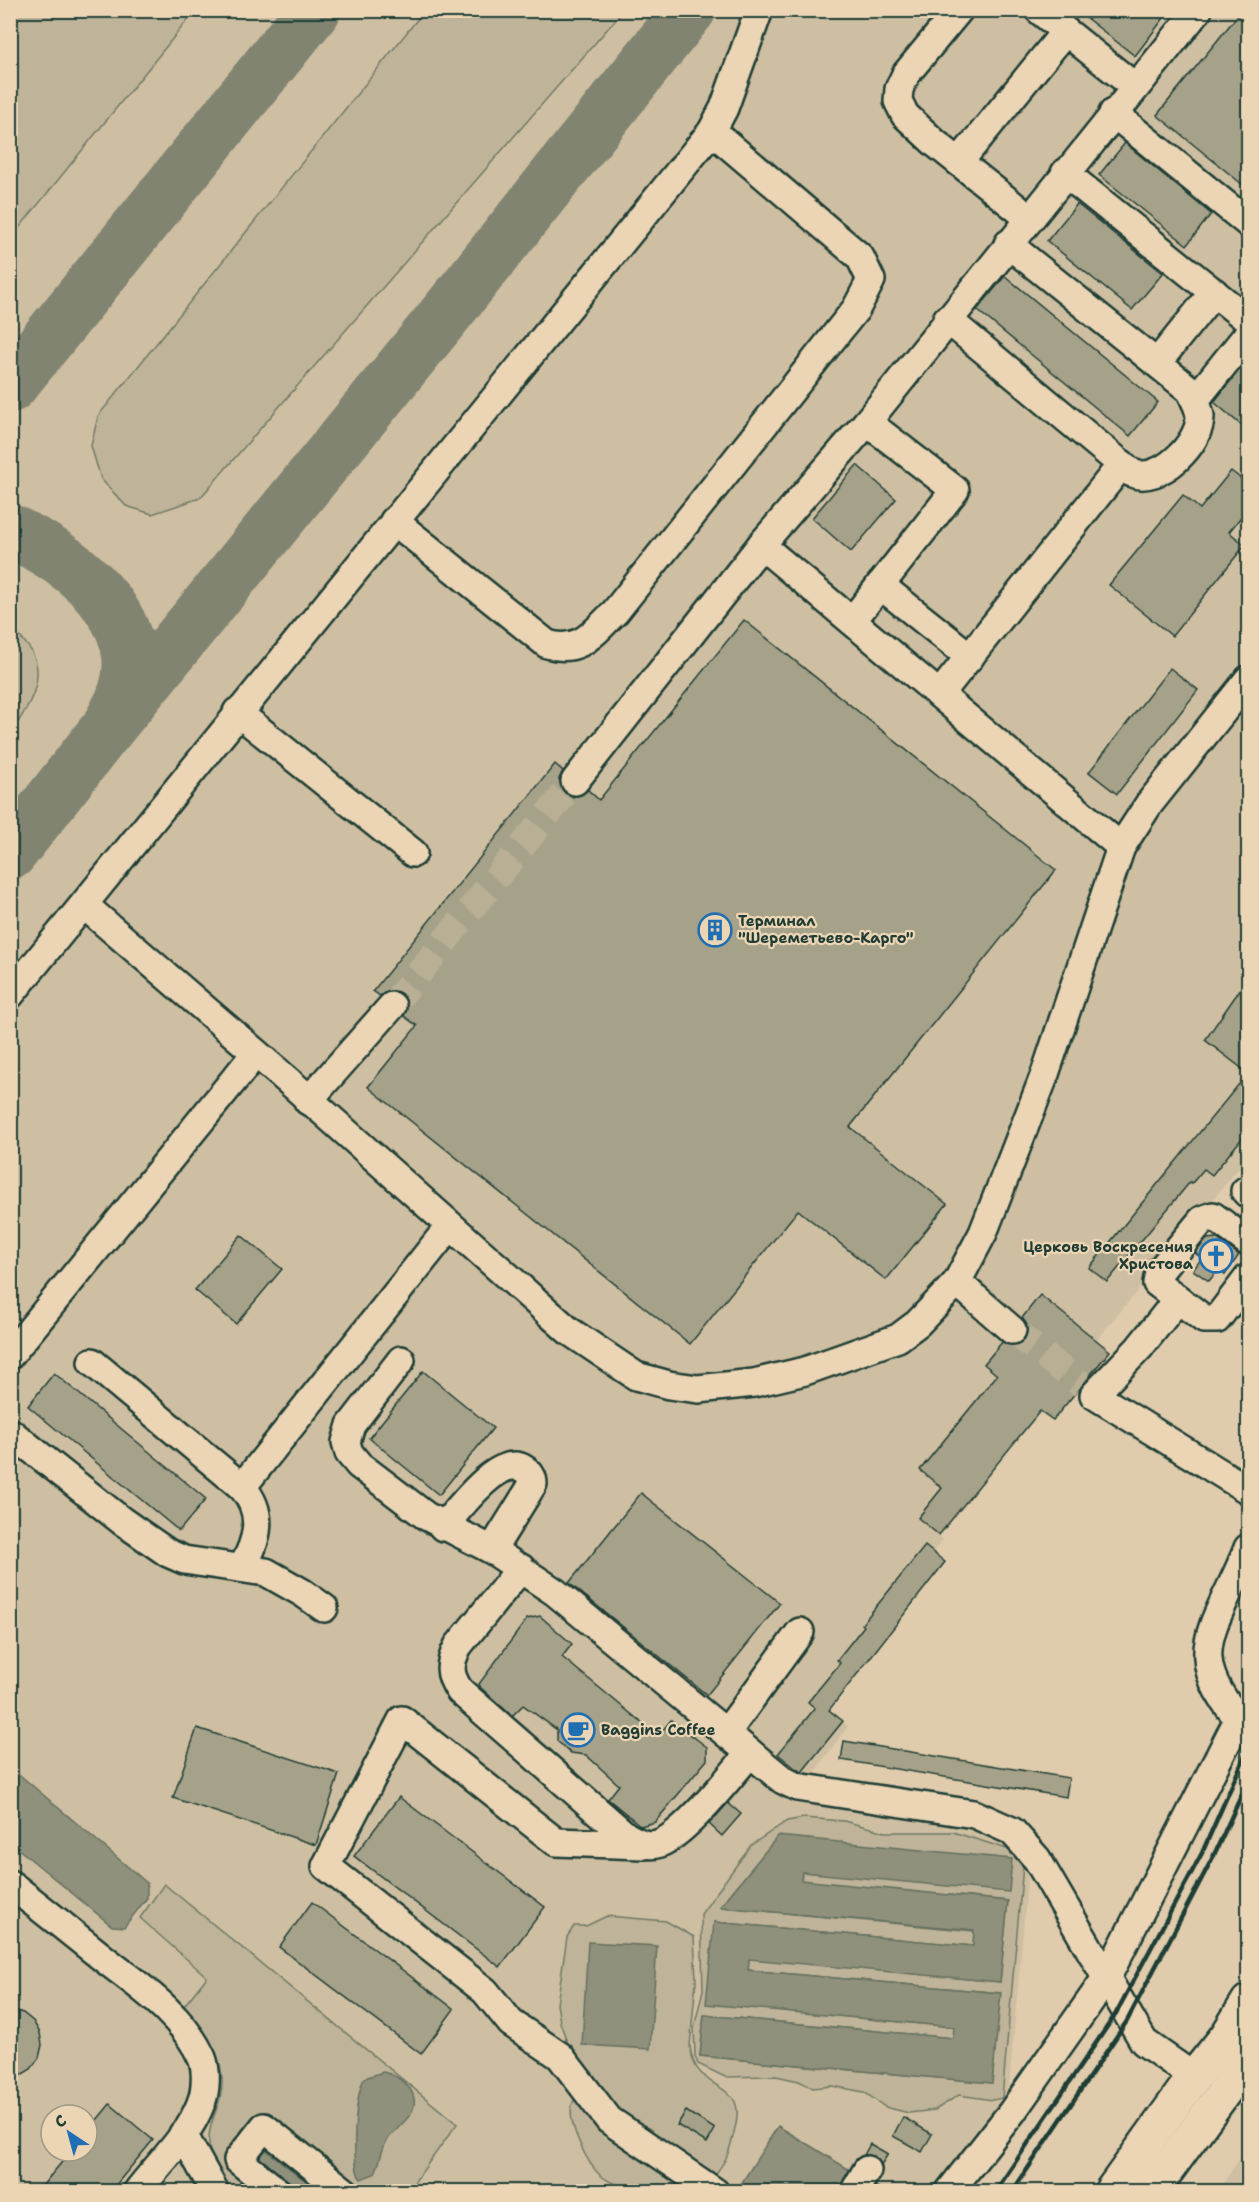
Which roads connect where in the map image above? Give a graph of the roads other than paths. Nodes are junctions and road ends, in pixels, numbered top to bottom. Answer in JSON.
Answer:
{"nodes":[{"id":1,"x":759,"y":10,"type":"edge"},
{"id":2,"x":959,"y":10,"type":"edge"},
{"id":3,"x":1039,"y":10,"type":"edge"},
{"id":4,"x":1198,"y":10,"type":"edge"},
{"id":5,"x":1065,"y":32,"type":"junction"},
{"id":6,"x":1134,"y":87,"type":"junction"},
{"id":7,"x":1113,"y":113,"type":"junction"},
{"id":8,"x":712,"y":131,"type":"junction"},
{"id":9,"x":959,"y":162,"type":"junction"},
{"id":10,"x":1065,"y":173,"type":"junction"},
{"id":11,"x":1029,"y":218,"type":"junction"},
{"id":12,"x":1248,"y":223,"type":"edge"},
{"id":13,"x":1008,"y":244,"type":"junction"},
{"id":14,"x":1214,"y":292,"type":"junction"},
{"id":15,"x":947,"y":319,"type":"junction"},
{"id":16,"x":1248,"y":320,"type":"edge"},
{"id":17,"x":1248,"y":334,"type":"edge"},
{"id":18,"x":1157,"y":363,"type":"junction"},
{"id":19,"x":1195,"y":400,"type":"junction"},
{"id":20,"x":867,"y":422,"type":"junction"},
{"id":21,"x":1122,"y":464,"type":"junction"},
{"id":22,"x":394,"y":521,"type":"junction"},
{"id":23,"x":761,"y":545,"type":"junction"},
{"id":24,"x":880,"y":585,"type":"junction"},
{"id":25,"x":852,"y":621,"type":"junction"},
{"id":26,"x":970,"y":657,"type":"junction"},
{"id":27,"x":1248,"y":680,"type":"edge"},
{"id":28,"x":940,"y":694,"type":"junction"},
{"id":29,"x":237,"y":712,"type":"junction"},
{"id":30,"x":575,"y":781,"type":"tunnel mouth"},
{"id":31,"x":1121,"y":847,"type":"junction"},
{"id":32,"x":413,"y":853,"type":"dead end"},
{"id":33,"x":84,"y":905,"type":"junction"},
{"id":34,"x":10,"y":995,"type":"edge"},
{"id":35,"x":392,"y":1006,"type":"tunnel mouth"},
{"id":36,"x":255,"y":1054,"type":"junction"},
{"id":37,"x":308,"y":1101,"type":"junction"},
{"id":38,"x":450,"y":1226,"type":"junction"},
{"id":39,"x":1248,"y":1242,"type":"edge"},
{"id":40,"x":1248,"y":1278,"type":"edge"},
{"id":41,"x":957,"y":1282,"type":"junction"},
{"id":42,"x":1178,"y":1299,"type":"junction"},
{"id":43,"x":1012,"y":1329,"type":"tunnel mouth"},
{"id":44,"x":10,"y":1355,"type":"edge"},
{"id":45,"x":401,"y":1360,"type":"dead end"},
{"id":46,"x":92,"y":1362,"type":"dead end"},
{"id":47,"x":10,"y":1432,"type":"edge"},
{"id":48,"x":242,"y":1487,"type":"junction"},
{"id":49,"x":1248,"y":1490,"type":"edge"},
{"id":50,"x":443,"y":1527,"type":"junction"},
{"id":51,"x":1248,"y":1548,"type":"edge"},
{"id":52,"x":492,"y":1550,"type":"junction"},
{"id":53,"x":242,"y":1568,"type":"junction"},
{"id":54,"x":520,"y":1568,"type":"junction"},
{"id":55,"x":324,"y":1608,"type":"dead end"},
{"id":56,"x":800,"y":1632,"type":"dead end"},
{"id":57,"x":1244,"y":1724,"type":"edge"},
{"id":58,"x":726,"y":1733,"type":"junction"},
{"id":59,"x":750,"y":1753,"type":"junction"},
{"id":60,"x":644,"y":1845,"type":"junction"},
{"id":61,"x":10,"y":1884,"type":"edge"},
{"id":62,"x":1107,"y":1977,"type":"junction"},
{"id":63,"x":1248,"y":2002,"type":"edge"},
{"id":64,"x":1248,"y":2059,"type":"edge"},
{"id":65,"x":1194,"y":2077,"type":"junction"},
{"id":66,"x":183,"y":2134,"type":"junction"},
{"id":67,"x":137,"y":2192,"type":"edge"},
{"id":68,"x":215,"y":2192,"type":"edge"},
{"id":69,"x":278,"y":2192,"type":"edge"},
{"id":70,"x":345,"y":2192,"type":"edge"},
{"id":71,"x":715,"y":2192,"type":"edge"},
{"id":72,"x":949,"y":2192,"type":"edge"},
{"id":73,"x":1111,"y":2192,"type":"edge"},
{"id":74,"x":1152,"y":2192,"type":"edge"}],
"edges":[{"from":1,"to":8,"type":"lane"},
{"from":2,"to":9,"type":"lane"},
{"from":3,"to":5,"type":"lane"},
{"from":4,"to":6,"type":"lane"},
{"from":5,"to":6,"type":"lane"},
{"from":5,"to":9,"type":"lane"},
{"from":6,"to":7,"type":"lane"},
{"from":7,"to":10,"type":"lane"},
{"from":7,"to":12,"type":"lane"},
{"from":8,"to":22,"type":"lane"},
{"from":8,"to":22,"type":"lane"},
{"from":9,"to":11,"type":"lane"},
{"from":10,"to":11,"type":"lane"},
{"from":10,"to":14,"type":"lane"},
{"from":11,"to":13,"type":"lane"},
{"from":13,"to":15,"type":"lane"},
{"from":13,"to":18,"type":"lane"},
{"from":14,"to":16,"type":"lane"},
{"from":14,"to":18,"type":"lane"},
{"from":15,"to":20,"type":"lane"},
{"from":15,"to":21,"type":"lane"},
{"from":17,"to":19,"type":"lane"},
{"from":18,"to":19,"type":"lane"},
{"from":19,"to":21,"type":"lane"},
{"from":20,"to":23,"type":"lane"},
{"from":20,"to":24,"type":"lane"},
{"from":21,"to":26,"type":"lane"},
{"from":22,"to":29,"type":"lane"},
{"from":23,"to":25,"type":"lane"},
{"from":23,"to":30,"type":"lane"},
{"from":24,"to":25,"type":"lane"},
{"from":24,"to":26,"type":"lane"},
{"from":25,"to":28,"type":"lane"},
{"from":26,"to":28,"type":"lane"},
{"from":27,"to":31,"type":"lane"},
{"from":28,"to":31,"type":"lane"},
{"from":29,"to":32,"type":"lane"},
{"from":29,"to":33,"type":"lane"},
{"from":31,"to":41,"type":"lane"},
{"from":33,"to":34,"type":"lane"},
{"from":33,"to":36,"type":"lane"},
{"from":35,"to":37,"type":"lane"},
{"from":36,"to":37,"type":"lane"},
{"from":36,"to":44,"type":"lane"},
{"from":37,"to":38,"type":"lane"},
{"from":38,"to":41,"type":"lane"},
{"from":38,"to":48,"type":"lane"},
{"from":39,"to":42,"type":"lane"},
{"from":40,"to":42,"type":"lane"},
{"from":41,"to":43,"type":"lane"},
{"from":42,"to":49,"type":"lane"},
{"from":45,"to":50,"type":"lane"},
{"from":46,"to":48,"type":"lane"},
{"from":47,"to":53,"type":"lane"},
{"from":48,"to":53,"type":"lane"},
{"from":50,"to":52,"type":"lane"},
{"from":50,"to":52,"type":"lane"},
{"from":51,"to":57,"type":"lane"},
{"from":52,"to":54,"type":"lane"},
{"from":53,"to":55,"type":"lane"},
{"from":54,"to":58,"type":"lane"},
{"from":54,"to":60,"type":"lane"},
{"from":56,"to":58,"type":"lane"},
{"from":57,"to":62,"type":"lane"},
{"from":58,"to":59,"type":"lane"},
{"from":59,"to":60,"type":"lane"},
{"from":59,"to":62,"type":"lane"},
{"from":60,"to":71,"type":"lane"},
{"from":61,"to":66,"type":"lane"},
{"from":62,"to":65,"type":"lane"},
{"from":62,"to":72,"type":"lane"},
{"from":63,"to":65,"type":"main road"},
{"from":64,"to":74,"type":"main road"},
{"from":65,"to":73,"type":"main road"},
{"from":66,"to":67,"type":"lane"},
{"from":66,"to":68,"type":"lane"},
{"from":69,"to":70,"type":"lane"}]}
